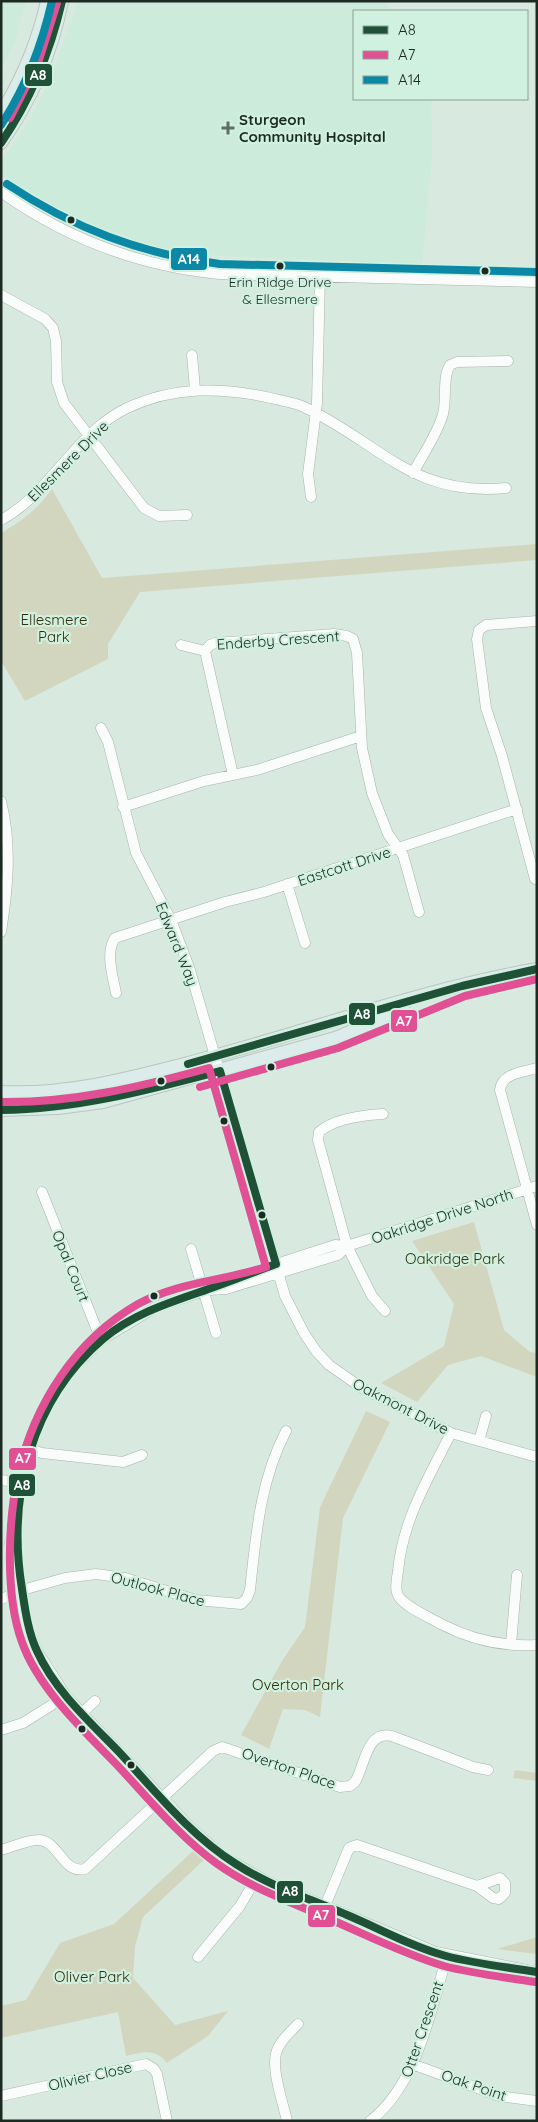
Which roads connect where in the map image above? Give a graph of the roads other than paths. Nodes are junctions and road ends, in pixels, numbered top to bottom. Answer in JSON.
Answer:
{"nodes":[{"id":1,"x":47,"y":1,"type":"edge"},
{"id":2,"x":62,"y":1,"type":"edge"},
{"id":3,"x":1,"y":113,"type":"edge"},
{"id":4,"x":1,"y":144,"type":"edge"},
{"id":5,"x":1,"y":192,"type":"edge"},
{"id":6,"x":320,"y":276,"type":"junction"},
{"id":7,"x":537,"y":282,"type":"edge"},
{"id":8,"x":1,"y":295,"type":"edge"},
{"id":9,"x":192,"y":356,"type":"dead end"},
{"id":10,"x":508,"y":361,"type":"dead end"},
{"id":11,"x":195,"y":389,"type":"junction"},
{"id":12,"x":315,"y":413,"type":"junction"},
{"id":13,"x":88,"y":436,"type":"junction"},
{"id":14,"x":413,"y":473,"type":"junction"},
{"id":15,"x":506,"y":488,"type":"dead end"},
{"id":16,"x":311,"y":497,"type":"dead end"},
{"id":17,"x":187,"y":515,"type":"dead end"},
{"id":18,"x":1,"y":520,"type":"edge"},
{"id":19,"x":537,"y":621,"type":"edge"},
{"id":20,"x":181,"y":646,"type":"dead end"},
{"id":21,"x":205,"y":651,"type":"junction"},
{"id":22,"x":101,"y":728,"type":"dead end"},
{"id":23,"x":361,"y":736,"type":"junction"},
{"id":24,"x":233,"y":775,"type":"junction"},
{"id":25,"x":1,"y":801,"type":"edge"},
{"id":26,"x":123,"y":807,"type":"junction"},
{"id":27,"x":517,"y":809,"type":"junction"},
{"id":28,"x":398,"y":848,"type":"junction"},
{"id":29,"x":535,"y":879,"type":"dead end"},
{"id":30,"x":288,"y":884,"type":"junction"},
{"id":31,"x":419,"y":912,"type":"dead end"},
{"id":32,"x":171,"y":920,"type":"junction"},
{"id":33,"x":1,"y":932,"type":"edge"},
{"id":34,"x":305,"y":943,"type":"dead end"},
{"id":35,"x":537,"y":969,"type":"edge"},
{"id":36,"x":462,"y":986,"type":"junction"},
{"id":37,"x":116,"y":992,"type":"dead end"},
{"id":38,"x":216,"y":1056,"type":"junction"},
{"id":39,"x":537,"y":1068,"type":"edge"},
{"id":40,"x":220,"y":1071,"type":"junction"},
{"id":41,"x":1,"y":1092,"type":"edge"},
{"id":42,"x":1,"y":1110,"type":"edge"},
{"id":43,"x":383,"y":1114,"type":"dead end"},
{"id":44,"x":532,"y":1187,"type":"edge"},
{"id":45,"x":42,"y":1192,"type":"dead end"},
{"id":46,"x":537,"y":1225,"type":"edge"},
{"id":47,"x":347,"y":1246,"type":"junction"},
{"id":48,"x":191,"y":1249,"type":"dead end"},
{"id":49,"x":277,"y":1269,"type":"junction"},
{"id":50,"x":204,"y":1291,"type":"junction"},
{"id":51,"x":385,"y":1311,"type":"dead end"},
{"id":52,"x":216,"y":1333,"type":"dead end"},
{"id":53,"x":101,"y":1340,"type":"junction"},
{"id":54,"x":486,"y":1416,"type":"dead end"},
{"id":55,"x":286,"y":1431,"type":"dead end"},
{"id":56,"x":451,"y":1433,"type":"junction"},
{"id":57,"x":479,"y":1441,"type":"junction"},
{"id":58,"x":26,"y":1448,"type":"junction"},
{"id":59,"x":142,"y":1454,"type":"dead end"},
{"id":60,"x":537,"y":1457,"type":"edge"},
{"id":61,"x":1,"y":1480,"type":"edge"},
{"id":62,"x":16,"y":1482,"type":"junction"},
{"id":63,"x":517,"y":1575,"type":"dead end"},
{"id":64,"x":17,"y":1593,"type":"junction"},
{"id":65,"x":1,"y":1599,"type":"edge"},
{"id":66,"x":510,"y":1644,"type":"junction"},
{"id":67,"x":537,"y":1645,"type":"edge"},
{"id":68,"x":66,"y":1696,"type":"junction"},
{"id":69,"x":95,"y":1701,"type":"dead end"},
{"id":70,"x":82,"y":1712,"type":"junction"},
{"id":71,"x":1,"y":1730,"type":"edge"},
{"id":72,"x":488,"y":1770,"type":"dead end"},
{"id":73,"x":163,"y":1799,"type":"junction"},
{"id":74,"x":1,"y":1850,"type":"edge"},
{"id":75,"x":257,"y":1876,"type":"junction"},
{"id":76,"x":477,"y":1886,"type":"dead end"},
{"id":77,"x":325,"y":1906,"type":"junction"},
{"id":78,"x":446,"y":1956,"type":"junction"},
{"id":79,"x":198,"y":1957,"type":"dead end"},
{"id":80,"x":537,"y":1972,"type":"edge"},
{"id":81,"x":298,"y":2024,"type":"dead end"},
{"id":82,"x":412,"y":2064,"type":"junction"},
{"id":83,"x":1,"y":2096,"type":"edge"},
{"id":84,"x":537,"y":2100,"type":"edge"},
{"id":85,"x":167,"y":2121,"type":"edge"},
{"id":86,"x":287,"y":2121,"type":"edge"},
{"id":87,"x":370,"y":2121,"type":"edge"}],
"edges":[{"from":1,"to":3,"type":"main road"},
{"from":2,"to":4,"type":"main road"},
{"from":5,"to":6,"type":"street"},
{"from":6,"to":7,"type":"street"},
{"from":6,"to":12,"type":"street"},
{"from":8,"to":13,"type":"street"},
{"from":9,"to":11,"type":"street"},
{"from":10,"to":14,"type":"street"},
{"from":11,"to":12,"type":"street","name":"Ellesmere Drive"},
{"from":11,"to":13,"type":"street","name":"Ellesmere Drive"},
{"from":12,"to":14,"type":"street","name":"Ellesmere Drive"},
{"from":12,"to":16,"type":"street"},
{"from":13,"to":17,"type":"street"},
{"from":13,"to":18,"type":"street","name":"Ellesmere Drive"},
{"from":14,"to":15,"type":"street","name":"Ellesmere Drive"},
{"from":19,"to":27,"type":"street"},
{"from":20,"to":21,"type":"street","name":"Enderby Crescent"},
{"from":21,"to":23,"type":"street","name":"Enderby Crescent"},
{"from":21,"to":24,"type":"street","name":"Enderby Crescent"},
{"from":22,"to":26,"type":"street","name":"Edward Way"},
{"from":23,"to":24,"type":"street"},
{"from":23,"to":28,"type":"street","name":"Enderby Crescent"},
{"from":24,"to":26,"type":"street"},
{"from":25,"to":33,"type":"street"},
{"from":26,"to":32,"type":"street","name":"Edward Way"},
{"from":27,"to":28,"type":"street","name":"Eastcott Drive"},
{"from":27,"to":29,"type":"street"},
{"from":28,"to":30,"type":"street","name":"Eastcott Drive"},
{"from":28,"to":31,"type":"street","name":"Enderby Crescent"},
{"from":30,"to":32,"type":"street","name":"Eastcott Drive"},
{"from":30,"to":34,"type":"street"},
{"from":32,"to":37,"type":"street","name":"Eastcott Drive"},
{"from":32,"to":38,"type":"street","name":"Edward Way"},
{"from":35,"to":36,"type":"main road"},
{"from":36,"to":38,"type":"main road"},
{"from":36,"to":40,"type":"main road"},
{"from":38,"to":40,"type":"street","name":"Oakmont Drive"},
{"from":38,"to":41,"type":"main road"},
{"from":39,"to":44,"type":"street"},
{"from":40,"to":42,"type":"main road"},
{"from":40,"to":49,"type":"street","name":"Oakmont Drive"},
{"from":43,"to":47,"type":"street"},
{"from":44,"to":46,"type":"street"},
{"from":44,"to":47,"type":"street","name":"Oakridge Drive North"},
{"from":45,"to":53,"type":"street","name":"Opal Court"},
{"from":47,"to":49,"type":"street","name":"Oakridge Drive North"},
{"from":47,"to":51,"type":"street"},
{"from":48,"to":50,"type":"street"},
{"from":49,"to":50,"type":"street","name":"Oakridge Drive North"},
{"from":49,"to":56,"type":"street","name":"Oakmont Drive"},
{"from":50,"to":52,"type":"street"},
{"from":50,"to":53,"type":"street","name":"Oakridge Drive North"},
{"from":53,"to":58,"type":"street","name":"Oakridge Drive North"},
{"from":54,"to":57,"type":"street"},
{"from":55,"to":64,"type":"street","name":"Outlook Place"},
{"from":56,"to":57,"type":"street","name":"Oakmont Drive"},
{"from":56,"to":66,"type":"street"},
{"from":57,"to":60,"type":"street","name":"Oakmont Drive"},
{"from":58,"to":59,"type":"street"},
{"from":58,"to":62,"type":"street","name":"Oakridge Drive North"},
{"from":61,"to":62,"type":"street"},
{"from":62,"to":64,"type":"street","name":"Oakridge Drive North"},
{"from":63,"to":66,"type":"street"},
{"from":64,"to":65,"type":"street"},
{"from":64,"to":68,"type":"street","name":"Oakridge Drive North"},
{"from":66,"to":67,"type":"street"},
{"from":68,"to":70,"type":"street","name":"Oakridge Drive North"},
{"from":68,"to":71,"type":"street"},
{"from":69,"to":70,"type":"street"},
{"from":70,"to":73,"type":"street","name":"Oakridge Drive North"},
{"from":72,"to":73,"type":"street","name":"Overton Place"},
{"from":73,"to":74,"type":"street"},
{"from":73,"to":75,"type":"street","name":"Oakridge Drive North"},
{"from":75,"to":77,"type":"street","name":"Oakridge Drive North"},
{"from":75,"to":79,"type":"street"},
{"from":76,"to":77,"type":"street"},
{"from":77,"to":78,"type":"street","name":"Oakridge Drive North"},
{"from":78,"to":80,"type":"street","name":"Oakridge Drive North"},
{"from":78,"to":82,"type":"street","name":"Otter Crescent"},
{"from":81,"to":86,"type":"street"},
{"from":82,"to":84,"type":"street","name":"Oak Point"},
{"from":82,"to":87,"type":"street","name":"Otter Crescent"},
{"from":83,"to":85,"type":"street","name":"Olivier Close"}]}
